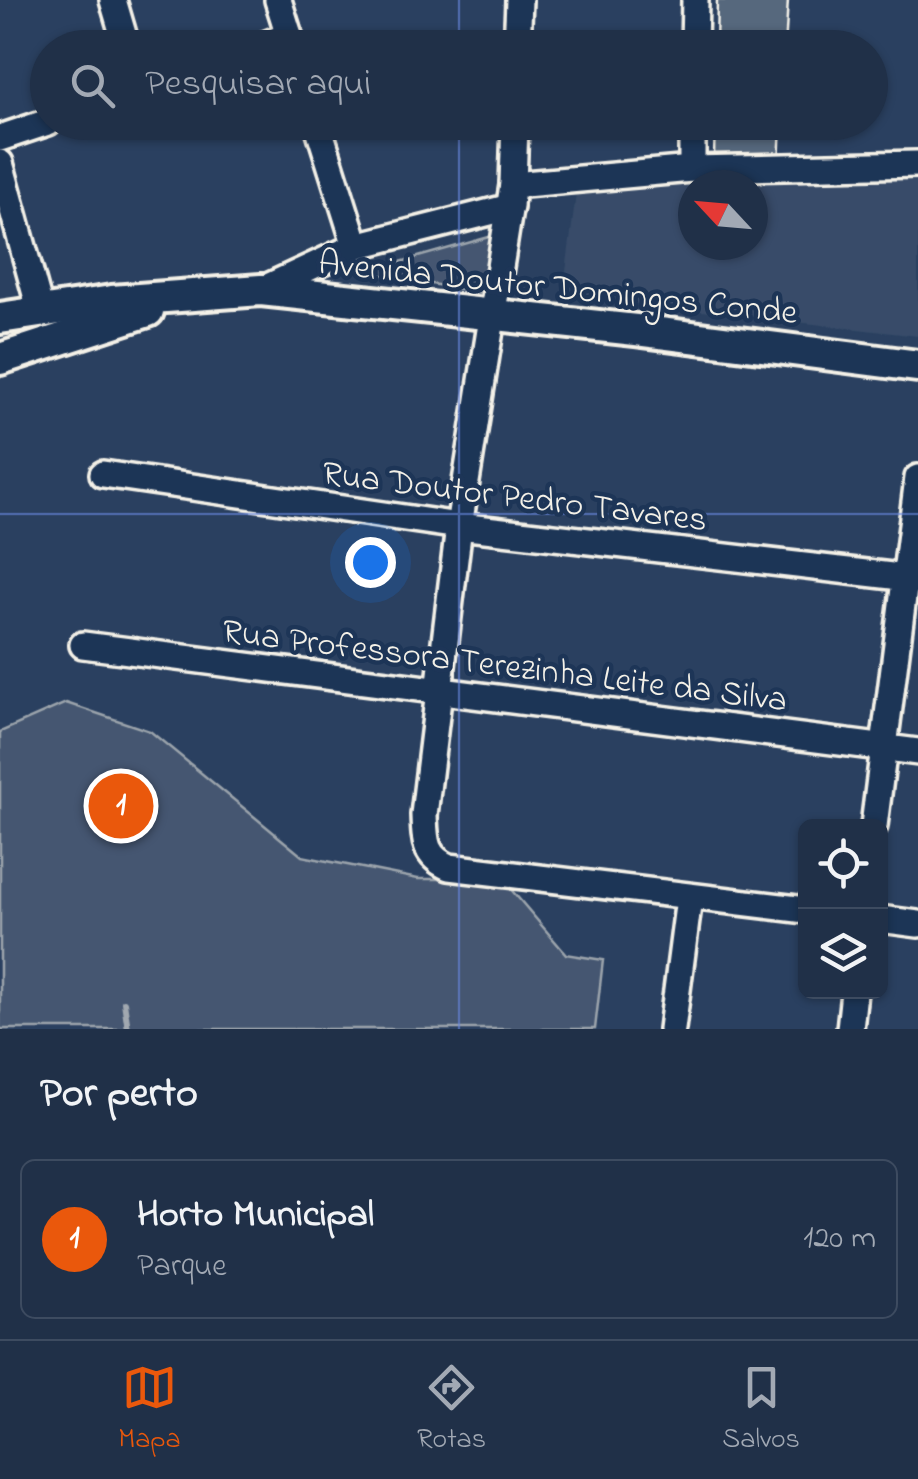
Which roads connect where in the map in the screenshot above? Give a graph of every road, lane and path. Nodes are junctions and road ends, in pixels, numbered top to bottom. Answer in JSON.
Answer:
{"nodes":[{"id":1,"x":113,"y":0,"type":"edge"},
{"id":2,"x":278,"y":0,"type":"edge"},
{"id":3,"x":519,"y":0,"type":"edge"},
{"id":4,"x":695,"y":0,"type":"edge"},
{"id":5,"x":122,"y":30,"type":"edge"},
{"id":6,"x":288,"y":30,"type":"edge"},
{"id":7,"x":518,"y":30,"type":"edge"},
{"id":8,"x":694,"y":30,"type":"edge"},
{"id":9,"x":30,"y":128,"type":"edge"},
{"id":10,"x":0,"y":138,"type":"edge"},
{"id":11,"x":323,"y":140,"type":"edge"},
{"id":12,"x":514,"y":140,"type":"edge"},
{"id":13,"x":692,"y":140,"type":"edge"},
{"id":14,"x":0,"y":163,"type":"edge"},
{"id":15,"x":918,"y":164,"type":"edge"},
{"id":16,"x":692,"y":169,"type":"junction"},
{"id":17,"x":512,"y":196,"type":"junction"},
{"id":18,"x":356,"y":246,"type":"junction"},
{"id":19,"x":261,"y":290,"type":"junction"},
{"id":20,"x":189,"y":299,"type":"junction"},
{"id":21,"x":40,"y":310,"type":"junction"},
{"id":22,"x":492,"y":315,"type":"junction"},
{"id":23,"x":0,"y":318,"type":"edge"},
{"id":24,"x":12,"y":354,"type":"edge"},
{"id":25,"x":918,"y":366,"type":"edge"},
{"id":26,"x":103,"y":474,"type":"dead end"},
{"id":27,"x":918,"y":478,"type":"edge"},
{"id":28,"x":459,"y":526,"type":"junction"},
{"id":29,"x":913,"y":578,"type":"edge"},
{"id":30,"x":83,"y":644,"type":"dead end"},
{"id":31,"x":439,"y":690,"type":"junction"},
{"id":32,"x":884,"y":748,"type":"junction"},
{"id":33,"x":918,"y":752,"type":"edge"},
{"id":34,"x":875,"y":819,"type":"edge"},
{"id":35,"x":689,"y":898,"type":"junction"},
{"id":36,"x":798,"y":909,"type":"edge"},
{"id":37,"x":888,"y":920,"type":"edge"},
{"id":38,"x":918,"y":924,"type":"edge"},
{"id":39,"x":853,"y":999,"type":"edge"},
{"id":40,"x":672,"y":1029,"type":"edge"},
{"id":41,"x":850,"y":1029,"type":"edge"}],
"edges":[{"from":1,"to":5,"type":"street"},
{"from":2,"to":6,"type":"street"},
{"from":3,"to":7,"type":"street"},
{"from":4,"to":8,"type":"street"},
{"from":9,"to":10,"type":"street"},
{"from":11,"to":18,"type":"street"},
{"from":12,"to":17,"type":"street"},
{"from":13,"to":16,"type":"street"},
{"from":14,"to":21,"type":"street"},
{"from":15,"to":16,"type":"street"},
{"from":16,"to":17,"type":"street"},
{"from":17,"to":18,"type":"street"},
{"from":17,"to":22,"type":"street"},
{"from":18,"to":19,"type":"street"},
{"from":19,"to":20,"type":"main road","name":"Avenida Doutor Domingos Conde"},
{"from":19,"to":22,"type":"main road","name":"Avenida Doutor Domingos Conde"},
{"from":20,"to":21,"type":"main road","name":"Avenida Doutor Domingos Conde"},
{"from":20,"to":24,"type":"main road","name":"Avenida Doutor Domingos Conde"},
{"from":21,"to":23,"type":"main road","name":"Avenida Doutor Domingos Conde"},
{"from":22,"to":25,"type":"main road","name":"Avenida Doutor Domingos Conde"},
{"from":22,"to":28,"type":"street"},
{"from":26,"to":28,"type":"street","name":"Rua Doutor Pedro Tavares"},
{"from":27,"to":29,"type":"street"},
{"from":28,"to":29,"type":"street","name":"Rua Doutor Pedro Tavares"},
{"from":28,"to":31,"type":"street"},
{"from":29,"to":32,"type":"street"},
{"from":30,"to":31,"type":"street","name":"Rua Professora Terezinha Leite da Silva"},
{"from":31,"to":32,"type":"street","name":"Rua Professora Terezinha Leite da Silva"},
{"from":31,"to":35,"type":"street"},
{"from":32,"to":33,"type":"street","name":"Rua Professora Terezinha Leite da Silva"},
{"from":32,"to":34,"type":"street"},
{"from":35,"to":36,"type":"street"},
{"from":35,"to":40,"type":"street"},
{"from":37,"to":38,"type":"street"},
{"from":39,"to":41,"type":"street"}]}
